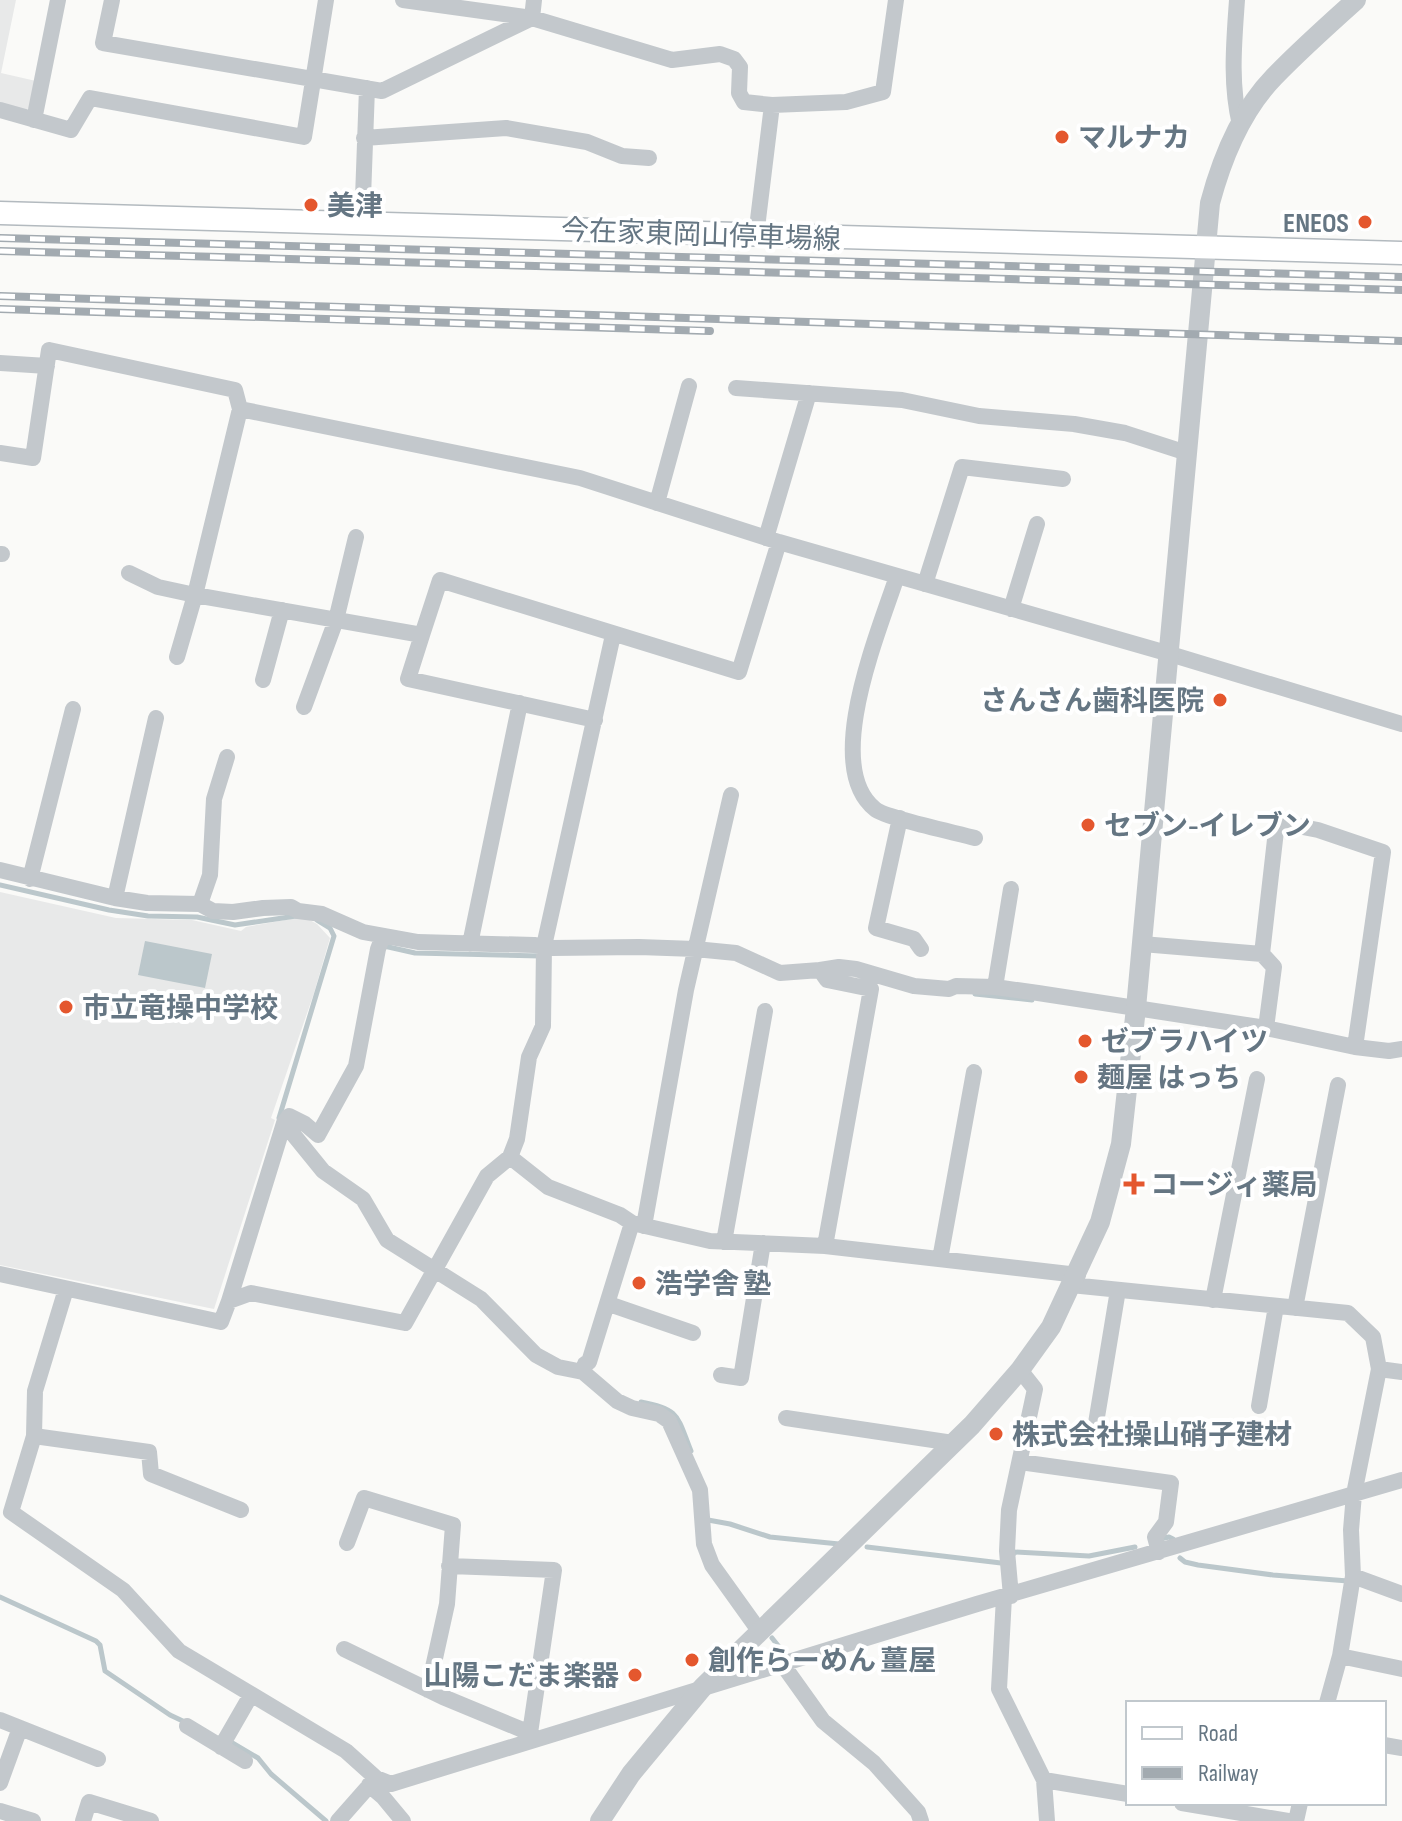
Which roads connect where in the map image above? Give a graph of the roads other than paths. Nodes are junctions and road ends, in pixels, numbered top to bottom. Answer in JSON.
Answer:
{"nodes":[{"id":1,"x":58,"y":0,"type":"edge"},
{"id":2,"x":112,"y":0,"type":"edge"},
{"id":3,"x":326,"y":0,"type":"edge"},
{"id":4,"x":403,"y":0,"type":"edge"},
{"id":5,"x":534,"y":0,"type":"edge"},
{"id":6,"x":896,"y":0,"type":"edge"},
{"id":7,"x":1237,"y":0,"type":"edge"},
{"id":8,"x":1356,"y":0,"type":"edge"},
{"id":9,"x":532,"y":18,"type":"junction"},
{"id":10,"x":314,"y":79,"type":"junction"},
{"id":11,"x":367,"y":88,"type":"junction"},
{"id":12,"x":772,"y":105,"type":"junction"},
{"id":13,"x":0,"y":110,"type":"edge"},
{"id":14,"x":34,"y":120,"type":"junction"},
{"id":15,"x":1240,"y":125,"type":"junction"},
{"id":16,"x":364,"y":138,"type":"junction"},
{"id":17,"x":649,"y":158,"type":"dead end"},
{"id":18,"x":0,"y":213,"type":"edge"},
{"id":19,"x":362,"y":225,"type":"junction"},
{"id":20,"x":756,"y":236,"type":"junction"},
{"id":21,"x":1206,"y":248,"type":"junction"},
{"id":22,"x":1402,"y":253,"type":"edge"},
{"id":23,"x":0,"y":363,"type":"edge"},
{"id":24,"x":47,"y":366,"type":"junction"},
{"id":25,"x":689,"y":386,"type":"dead end"},
{"id":26,"x":736,"y":388,"type":"dead end"},
{"id":27,"x":809,"y":393,"type":"junction"},
{"id":28,"x":240,"y":409,"type":"junction"},
{"id":29,"x":0,"y":453,"type":"edge"},
{"id":30,"x":1187,"y":453,"type":"junction"},
{"id":31,"x":1063,"y":479,"type":"dead end"},
{"id":32,"x":657,"y":503,"type":"junction"},
{"id":33,"x":1037,"y":524,"type":"dead end"},
{"id":34,"x":356,"y":537,"type":"dead end"},
{"id":35,"x":772,"y":540,"type":"junction"},
{"id":36,"x":129,"y":573,"type":"dead end"},
{"id":37,"x":897,"y":576,"type":"junction"},
{"id":38,"x":925,"y":584,"type":"junction"},
{"id":39,"x":195,"y":595,"type":"junction"},
{"id":40,"x":1011,"y":609,"type":"junction"},
{"id":41,"x":282,"y":610,"type":"junction"},
{"id":42,"x":336,"y":620,"type":"junction"},
{"id":43,"x":422,"y":635,"type":"junction"},
{"id":44,"x":613,"y":635,"type":"junction"},
{"id":45,"x":1170,"y":654,"type":"junction"},
{"id":46,"x":177,"y":657,"type":"dead end"},
{"id":47,"x":263,"y":680,"type":"dead end"},
{"id":48,"x":520,"y":703,"type":"junction"},
{"id":49,"x":304,"y":707,"type":"dead end"},
{"id":50,"x":73,"y":709,"type":"dead end"},
{"id":51,"x":156,"y":718,"type":"dead end"},
{"id":52,"x":595,"y":720,"type":"junction"},
{"id":53,"x":1402,"y":724,"type":"edge"},
{"id":54,"x":227,"y":757,"type":"dead end"},
{"id":55,"x":731,"y":795,"type":"dead end"},
{"id":56,"x":900,"y":818,"type":"junction"},
{"id":57,"x":975,"y":838,"type":"dead end"},
{"id":58,"x":0,"y":870,"type":"edge"},
{"id":59,"x":30,"y":879,"type":"junction"},
{"id":60,"x":1011,"y":889,"type":"dead end"},
{"id":61,"x":115,"y":898,"type":"junction"},
{"id":62,"x":200,"y":904,"type":"junction"},
{"id":63,"x":381,"y":942,"type":"junction"},
{"id":64,"x":470,"y":944,"type":"junction"},
{"id":65,"x":1142,"y":944,"type":"junction"},
{"id":66,"x":921,"y":949,"type":"dead end"},
{"id":67,"x":544,"y":952,"type":"junction"},
{"id":68,"x":694,"y":953,"type":"junction"},
{"id":69,"x":1262,"y":954,"type":"junction"},
{"id":70,"x":822,"y":973,"type":"junction"},
{"id":71,"x":995,"y":987,"type":"junction"},
{"id":72,"x":1136,"y":1008,"type":"junction"},
{"id":73,"x":765,"y":1011,"type":"dead end"},
{"id":74,"x":1266,"y":1028,"type":"junction"},
{"id":75,"x":1355,"y":1047,"type":"junction"},
{"id":76,"x":1402,"y":1049,"type":"edge"},
{"id":77,"x":974,"y":1072,"type":"dead end"},
{"id":78,"x":1257,"y":1079,"type":"dead end"},
{"id":79,"x":1338,"y":1085,"type":"dead end"},
{"id":80,"x":284,"y":1123,"type":"junction"},
{"id":81,"x":510,"y":1157,"type":"junction"},
{"id":82,"x":638,"y":1224,"type":"junction"},
{"id":83,"x":724,"y":1242,"type":"junction"},
{"id":84,"x":763,"y":1243,"type":"junction"},
{"id":85,"x":825,"y":1246,"type":"junction"},
{"id":86,"x":940,"y":1259,"type":"junction"},
{"id":87,"x":436,"y":1269,"type":"junction"},
{"id":88,"x":0,"y":1274,"type":"edge"},
{"id":89,"x":1074,"y":1280,"type":"junction"},
{"id":90,"x":66,"y":1289,"type":"junction"},
{"id":91,"x":1118,"y":1290,"type":"junction"},
{"id":92,"x":1213,"y":1300,"type":"junction"},
{"id":93,"x":229,"y":1301,"type":"junction"},
{"id":94,"x":609,"y":1304,"type":"junction"},
{"id":95,"x":1276,"y":1306,"type":"junction"},
{"id":96,"x":1295,"y":1308,"type":"junction"},
{"id":97,"x":693,"y":1333,"type":"dead end"},
{"id":98,"x":1379,"y":1369,"type":"junction"},
{"id":99,"x":1020,"y":1370,"type":"junction"},
{"id":100,"x":583,"y":1372,"type":"junction"},
{"id":101,"x":1402,"y":1372,"type":"edge"},
{"id":102,"x":721,"y":1375,"type":"dead end"},
{"id":103,"x":1259,"y":1406,"type":"dead end"},
{"id":104,"x":786,"y":1418,"type":"dead end"},
{"id":105,"x":1096,"y":1423,"type":"dead end"},
{"id":106,"x":34,"y":1436,"type":"junction"},
{"id":107,"x":953,"y":1443,"type":"junction"},
{"id":108,"x":1020,"y":1462,"type":"junction"},
{"id":109,"x":1402,"y":1480,"type":"edge"},
{"id":110,"x":1354,"y":1494,"type":"junction"},
{"id":111,"x":5,"y":1509,"type":"edge"},
{"id":112,"x":241,"y":1510,"type":"dead end"},
{"id":113,"x":347,"y":1543,"type":"dead end"},
{"id":114,"x":1159,"y":1552,"type":"junction"},
{"id":115,"x":449,"y":1566,"type":"junction"},
{"id":116,"x":1352,"y":1580,"type":"junction"},
{"id":117,"x":1402,"y":1594,"type":"edge"},
{"id":118,"x":1008,"y":1597,"type":"junction"},
{"id":119,"x":760,"y":1632,"type":"junction"},
{"id":120,"x":344,"y":1649,"type":"dead end"},
{"id":121,"x":1340,"y":1656,"type":"junction"},
{"id":122,"x":783,"y":1665,"type":"junction"},
{"id":123,"x":1402,"y":1669,"type":"edge"},
{"id":124,"x":703,"y":1687,"type":"junction"},
{"id":125,"x":428,"y":1690,"type":"junction"},
{"id":126,"x":251,"y":1695,"type":"junction"},
{"id":127,"x":1328,"y":1701,"type":"edge"},
{"id":128,"x":0,"y":1720,"type":"edge"},
{"id":129,"x":187,"y":1726,"type":"dead end"},
{"id":130,"x":20,"y":1728,"type":"junction"},
{"id":131,"x":532,"y":1736,"type":"junction"},
{"id":132,"x":224,"y":1742,"type":"junction"},
{"id":133,"x":98,"y":1759,"type":"dead end"},
{"id":134,"x":245,"y":1761,"type":"dead end"},
{"id":135,"x":1044,"y":1780,"type":"junction"},
{"id":136,"x":373,"y":1782,"type":"junction"},
{"id":137,"x":0,"y":1783,"type":"edge"},
{"id":138,"x":1126,"y":1794,"type":"edge"},
{"id":139,"x":1194,"y":1805,"type":"edge"},
{"id":140,"x":0,"y":1811,"type":"edge"},
{"id":141,"x":33,"y":1821,"type":"edge"},
{"id":142,"x":83,"y":1821,"type":"edge"},
{"id":143,"x":151,"y":1821,"type":"edge"},
{"id":144,"x":338,"y":1821,"type":"edge"},
{"id":145,"x":403,"y":1821,"type":"edge"},
{"id":146,"x":600,"y":1821,"type":"edge"},
{"id":147,"x":921,"y":1821,"type":"edge"},
{"id":148,"x":1047,"y":1821,"type":"edge"},
{"id":149,"x":1288,"y":1821,"type":"edge"}],
"edges":[{"from":1,"to":14,"type":"street"},
{"from":2,"to":10,"type":"street"},
{"from":3,"to":10,"type":"street"},
{"from":4,"to":9,"type":"street"},
{"from":5,"to":9,"type":"street"},
{"from":6,"to":12,"type":"street"},
{"from":7,"to":15,"type":"street"},
{"from":8,"to":15,"type":"street"},
{"from":9,"to":11,"type":"street"},
{"from":9,"to":12,"type":"street"},
{"from":10,"to":11,"type":"street"},
{"from":10,"to":14,"type":"street"},
{"from":11,"to":16,"type":"street"},
{"from":12,"to":20,"type":"street"},
{"from":13,"to":14,"type":"street"},
{"from":15,"to":21,"type":"street"},
{"from":16,"to":17,"type":"street"},
{"from":16,"to":19,"type":"street"},
{"from":18,"to":19,"type":"main road","name":"今在家東岡山停車場線"},
{"from":19,"to":20,"type":"main road","name":"今在家東岡山停車場線"},
{"from":20,"to":21,"type":"main road","name":"今在家東岡山停車場線"},
{"from":21,"to":22,"type":"main road","name":"今在家東岡山停車場線"},
{"from":21,"to":30,"type":"street"},
{"from":23,"to":24,"type":"street"},
{"from":24,"to":28,"type":"street"},
{"from":24,"to":29,"type":"street"},
{"from":25,"to":32,"type":"street"},
{"from":26,"to":27,"type":"street"},
{"from":27,"to":30,"type":"street"},
{"from":27,"to":35,"type":"street"},
{"from":28,"to":32,"type":"street"},
{"from":28,"to":39,"type":"street"},
{"from":30,"to":45,"type":"street"},
{"from":31,"to":38,"type":"street"},
{"from":32,"to":35,"type":"street"},
{"from":33,"to":40,"type":"street"},
{"from":34,"to":42,"type":"street"},
{"from":35,"to":37,"type":"street"},
{"from":35,"to":44,"type":"street"},
{"from":36,"to":39,"type":"street"},
{"from":37,"to":38,"type":"street"},
{"from":37,"to":56,"type":"street"},
{"from":38,"to":40,"type":"street"},
{"from":39,"to":41,"type":"street"},
{"from":39,"to":46,"type":"street"},
{"from":40,"to":45,"type":"street"},
{"from":41,"to":42,"type":"street"},
{"from":41,"to":47,"type":"street"},
{"from":42,"to":43,"type":"street"},
{"from":42,"to":49,"type":"street"},
{"from":43,"to":44,"type":"street"},
{"from":43,"to":48,"type":"street"},
{"from":44,"to":52,"type":"street"},
{"from":45,"to":53,"type":"street"},
{"from":45,"to":65,"type":"street"},
{"from":48,"to":52,"type":"street"},
{"from":48,"to":64,"type":"street"},
{"from":50,"to":59,"type":"street"},
{"from":51,"to":61,"type":"street"},
{"from":52,"to":67,"type":"street"},
{"from":54,"to":62,"type":"street"},
{"from":55,"to":68,"type":"street"},
{"from":56,"to":57,"type":"street"},
{"from":56,"to":66,"type":"street"},
{"from":58,"to":59,"type":"street"},
{"from":59,"to":61,"type":"street"},
{"from":60,"to":71,"type":"street"},
{"from":61,"to":62,"type":"street"},
{"from":62,"to":63,"type":"street"},
{"from":63,"to":64,"type":"street"},
{"from":63,"to":80,"type":"street"},
{"from":64,"to":67,"type":"street"},
{"from":65,"to":69,"type":"street"},
{"from":65,"to":72,"type":"street"},
{"from":67,"to":68,"type":"street"},
{"from":67,"to":81,"type":"street"},
{"from":68,"to":70,"type":"street"},
{"from":68,"to":82,"type":"street"},
{"from":69,"to":74,"type":"street"},
{"from":69,"to":75,"type":"street"},
{"from":70,"to":71,"type":"street"},
{"from":70,"to":85,"type":"street"},
{"from":71,"to":72,"type":"street"},
{"from":72,"to":74,"type":"street"},
{"from":72,"to":89,"type":"street"},
{"from":73,"to":83,"type":"street"},
{"from":74,"to":75,"type":"street"},
{"from":75,"to":76,"type":"street"},
{"from":77,"to":86,"type":"street"},
{"from":78,"to":92,"type":"street"},
{"from":79,"to":96,"type":"street"},
{"from":80,"to":87,"type":"street"},
{"from":80,"to":93,"type":"street"},
{"from":81,"to":82,"type":"street"},
{"from":81,"to":87,"type":"street"},
{"from":82,"to":83,"type":"street"},
{"from":82,"to":94,"type":"street"},
{"from":83,"to":84,"type":"street"},
{"from":84,"to":85,"type":"street"},
{"from":84,"to":102,"type":"street"},
{"from":85,"to":86,"type":"street"},
{"from":86,"to":89,"type":"street"},
{"from":87,"to":93,"type":"street"},
{"from":87,"to":100,"type":"street"},
{"from":88,"to":90,"type":"street"},
{"from":89,"to":91,"type":"street"},
{"from":89,"to":99,"type":"street"},
{"from":90,"to":93,"type":"street"},
{"from":90,"to":106,"type":"street"},
{"from":91,"to":92,"type":"street"},
{"from":91,"to":105,"type":"street"},
{"from":92,"to":95,"type":"street"},
{"from":94,"to":97,"type":"street"},
{"from":94,"to":100,"type":"street"},
{"from":95,"to":96,"type":"street"},
{"from":95,"to":103,"type":"street"},
{"from":96,"to":98,"type":"street"},
{"from":98,"to":101,"type":"street"},
{"from":98,"to":110,"type":"street"},
{"from":99,"to":107,"type":"street"},
{"from":99,"to":108,"type":"street"},
{"from":100,"to":119,"type":"street"},
{"from":104,"to":107,"type":"street"},
{"from":106,"to":111,"type":"street"},
{"from":106,"to":112,"type":"street"},
{"from":107,"to":119,"type":"street"},
{"from":108,"to":114,"type":"street"},
{"from":108,"to":118,"type":"street"},
{"from":109,"to":110,"type":"street"},
{"from":110,"to":114,"type":"street"},
{"from":110,"to":116,"type":"street"},
{"from":111,"to":126,"type":"street"},
{"from":113,"to":115,"type":"street"},
{"from":114,"to":118,"type":"street"},
{"from":115,"to":125,"type":"street"},
{"from":115,"to":131,"type":"street"},
{"from":116,"to":117,"type":"street"},
{"from":116,"to":121,"type":"street"},
{"from":118,"to":122,"type":"street"},
{"from":118,"to":135,"type":"street"},
{"from":119,"to":124,"type":"street"},
{"from":120,"to":125,"type":"street"},
{"from":121,"to":123,"type":"street"},
{"from":121,"to":127,"type":"street"},
{"from":122,"to":124,"type":"street"},
{"from":122,"to":147,"type":"street"},
{"from":124,"to":131,"type":"street"},
{"from":124,"to":146,"type":"street"},
{"from":125,"to":131,"type":"street"},
{"from":126,"to":132,"type":"street"},
{"from":126,"to":136,"type":"street"},
{"from":128,"to":130,"type":"street"},
{"from":129,"to":132,"type":"street"},
{"from":130,"to":133,"type":"street"},
{"from":130,"to":137,"type":"street"},
{"from":131,"to":136,"type":"street"},
{"from":132,"to":134,"type":"street"},
{"from":135,"to":138,"type":"street"},
{"from":135,"to":148,"type":"street"},
{"from":136,"to":144,"type":"street"},
{"from":136,"to":145,"type":"street"},
{"from":139,"to":149,"type":"street"},
{"from":140,"to":141,"type":"street"},
{"from":142,"to":143,"type":"street"}]}
